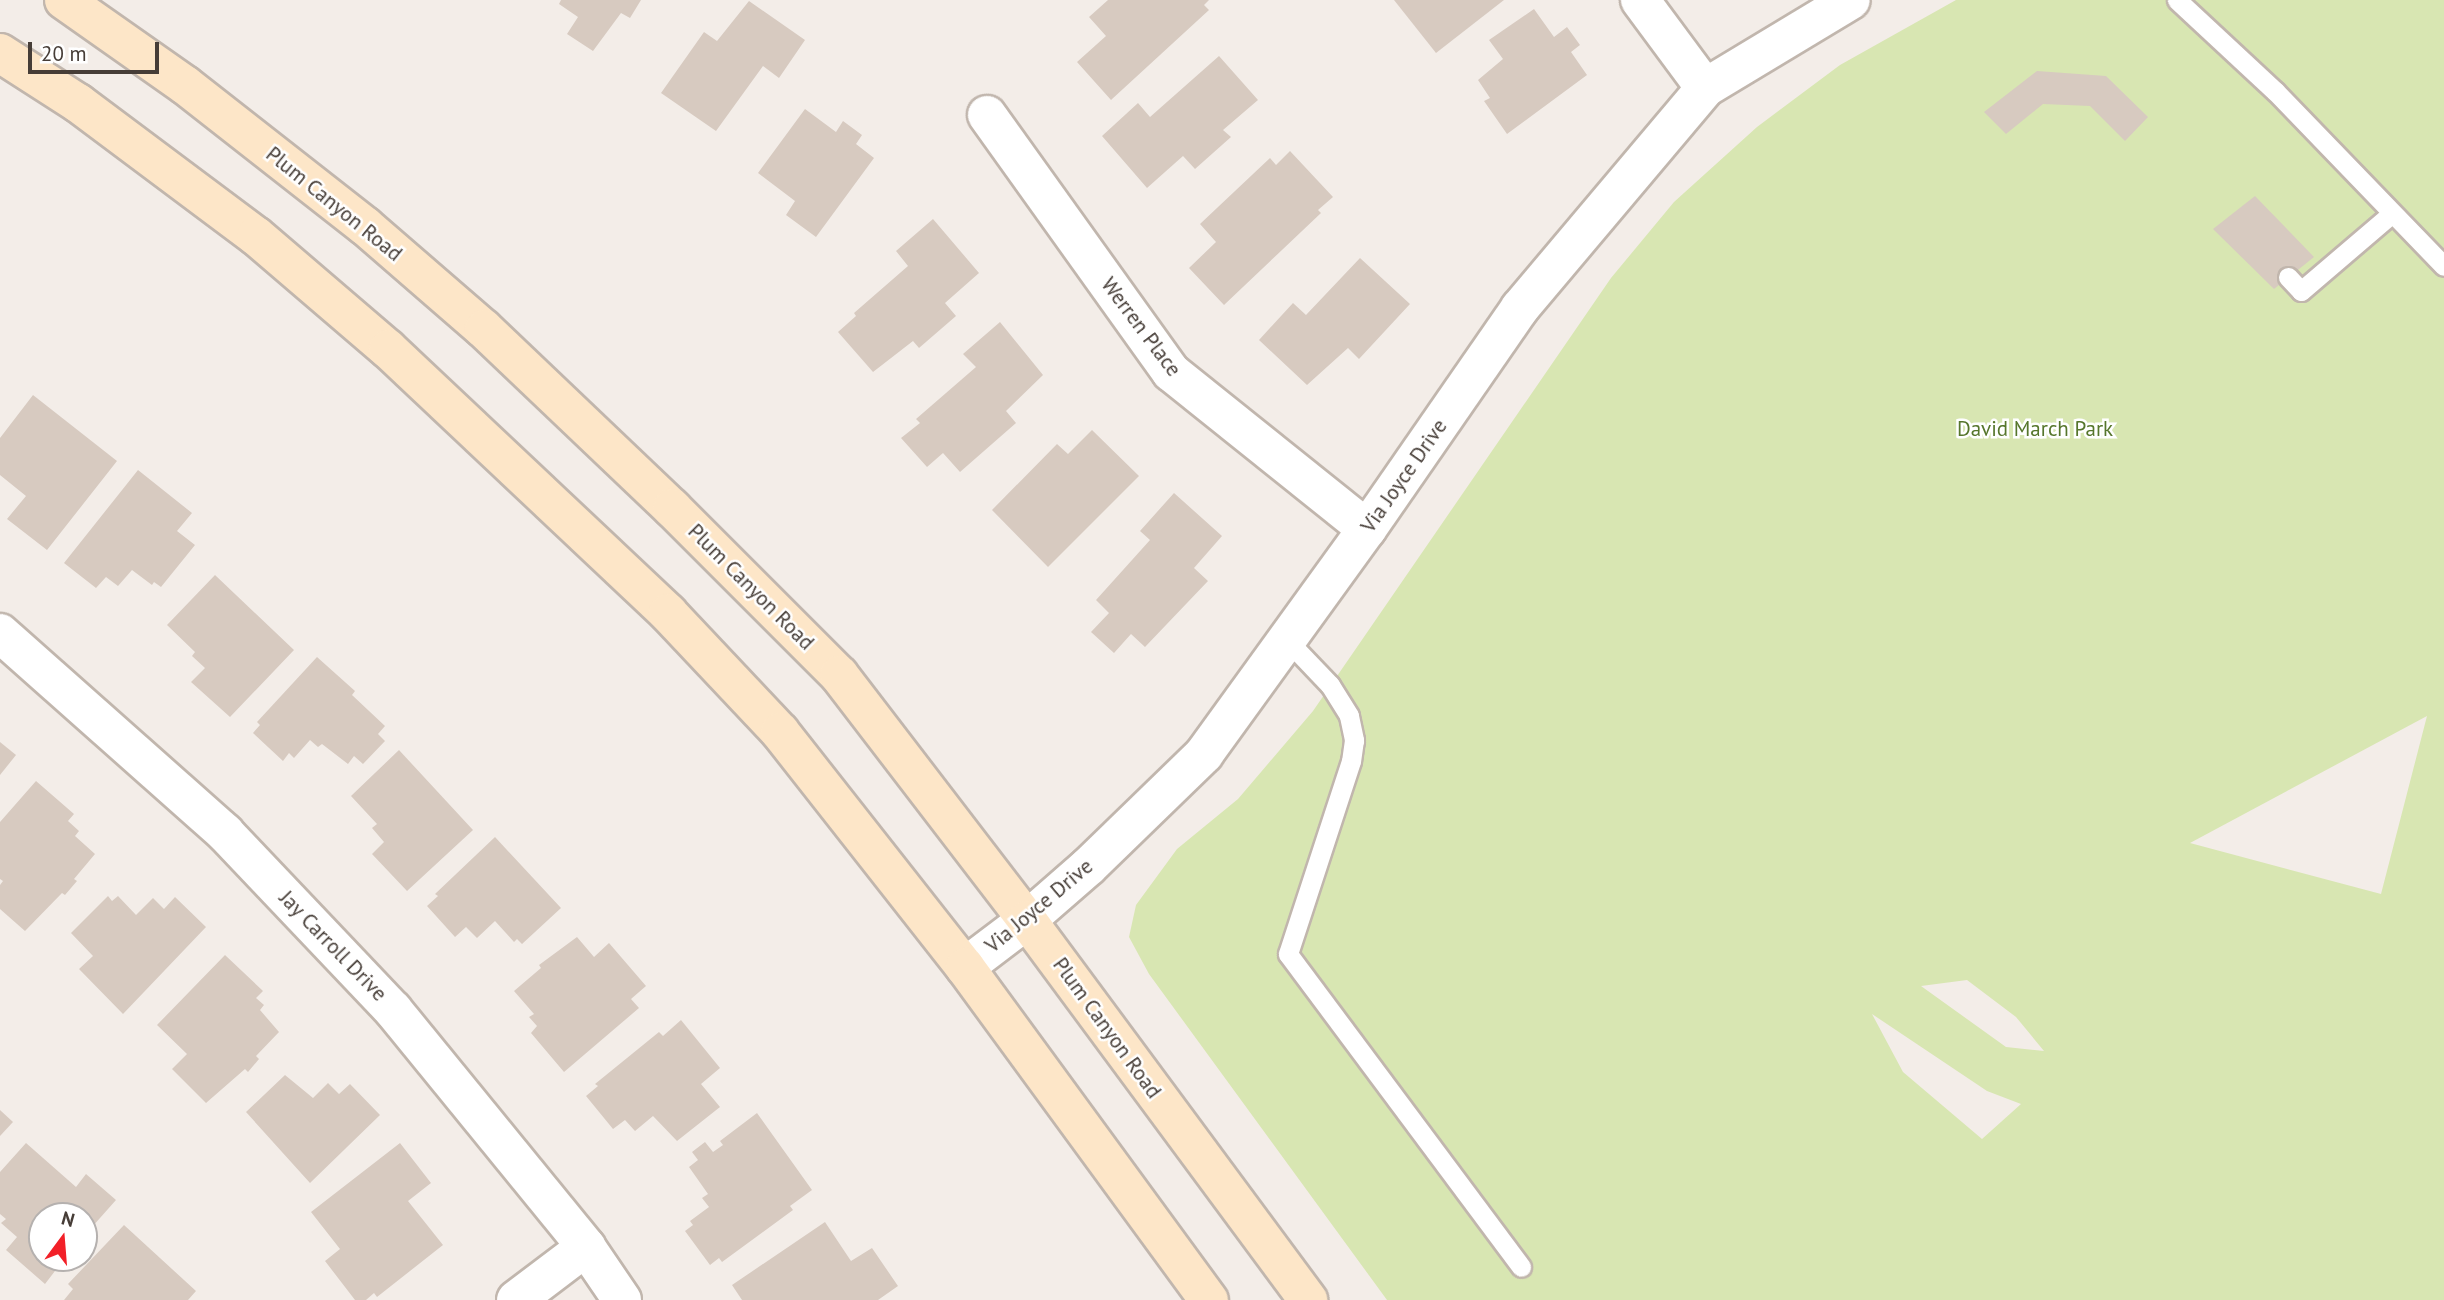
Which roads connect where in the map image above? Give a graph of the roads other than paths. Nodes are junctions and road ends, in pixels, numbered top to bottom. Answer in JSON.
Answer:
{"nodes":[{"id":1,"x":64,"y":0,"type":"edge"},
{"id":2,"x":1640,"y":0,"type":"edge"},
{"id":3,"x":1851,"y":0,"type":"edge"},
{"id":4,"x":2177,"y":0,"type":"edge"},
{"id":5,"x":0,"y":53,"type":"edge"},
{"id":6,"x":1705,"y":88,"type":"junction"},
{"id":7,"x":987,"y":115,"type":"dead end"},
{"id":8,"x":2391,"y":214,"type":"junction"},
{"id":9,"x":2444,"y":266,"type":"edge"},
{"id":10,"x":2288,"y":277,"type":"dead end"},
{"id":11,"x":1367,"y":529,"type":"junction"},
{"id":12,"x":0,"y":633,"type":"edge"},
{"id":13,"x":1287,"y":640,"type":"junction"},
{"id":14,"x":1027,"y":920,"type":"junction"},
{"id":15,"x":965,"y":967,"type":"junction"},
{"id":16,"x":586,"y":1247,"type":"junction"},
{"id":17,"x":1521,"y":1267,"type":"dead end"},
{"id":18,"x":516,"y":1300,"type":"edge"},
{"id":19,"x":622,"y":1300,"type":"edge"},
{"id":20,"x":1209,"y":1300,"type":"edge"},
{"id":21,"x":1308,"y":1300,"type":"edge"}],
"edges":[{"from":1,"to":14,"type":"main road","name":"Plum Canyon Road"},
{"from":2,"to":6,"type":"street"},
{"from":3,"to":6,"type":"street","name":"Via Joyce Drive"},
{"from":4,"to":8,"type":"lane"},
{"from":5,"to":15,"type":"main road"},
{"from":6,"to":11,"type":"street","name":"Via Joyce Drive"},
{"from":7,"to":11,"type":"street","name":"Werren Place"},
{"from":8,"to":9,"type":"lane"},
{"from":8,"to":10,"type":"lane"},
{"from":11,"to":13,"type":"street","name":"Via Joyce Drive"},
{"from":12,"to":16,"type":"street","name":"Jay Carroll Drive"},
{"from":13,"to":14,"type":"street","name":"Via Joyce Drive"},
{"from":13,"to":17,"type":"lane"},
{"from":14,"to":15,"type":"street","name":"Via Joyce Drive"},
{"from":14,"to":21,"type":"main road","name":"Plum Canyon Road"},
{"from":15,"to":20,"type":"main road"},
{"from":16,"to":18,"type":"street"},
{"from":16,"to":19,"type":"street","name":"Jay Carroll Drive"}]}
